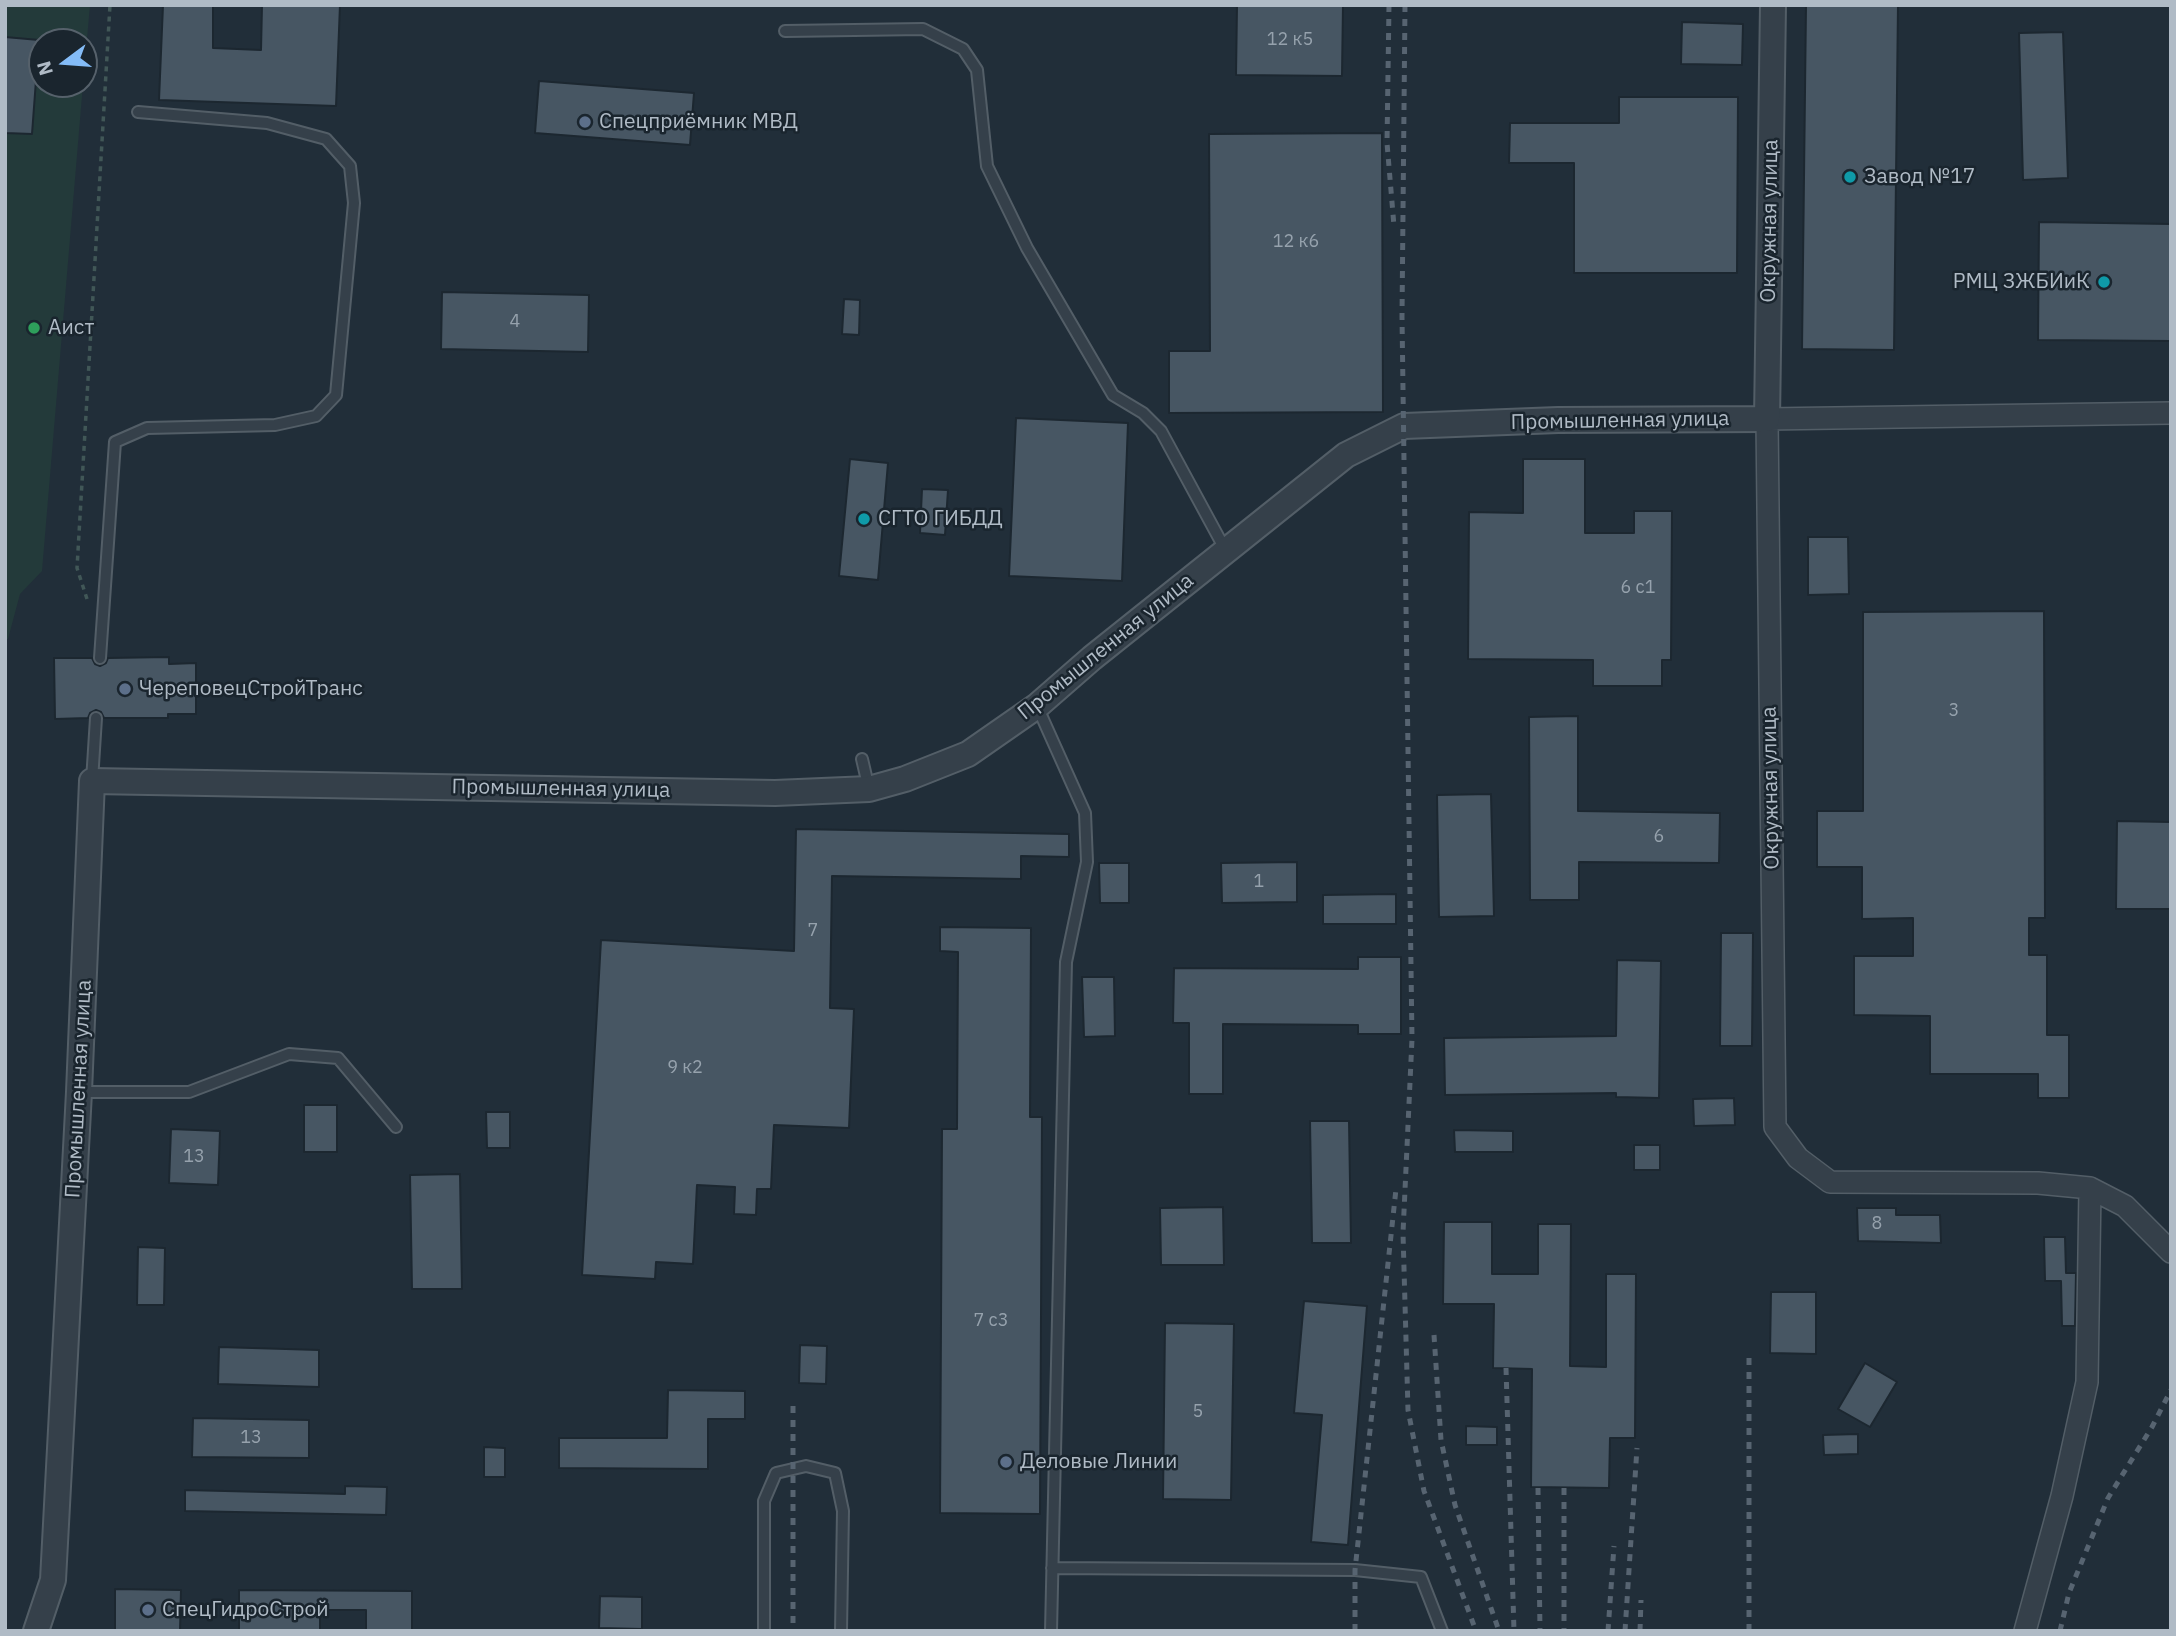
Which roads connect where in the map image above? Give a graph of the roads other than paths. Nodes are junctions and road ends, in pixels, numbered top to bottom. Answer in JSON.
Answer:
{"nodes":[{"id":1,"x":1773,"y":5,"type":"edge"},
{"id":2,"x":785,"y":30,"type":"dead end"},
{"id":3,"x":138,"y":112,"type":"dead end"},
{"id":4,"x":2171,"y":413,"type":"edge"},
{"id":5,"x":1767,"y":419,"type":"junction"},
{"id":6,"x":1226,"y":551,"type":"junction"},
{"id":7,"x":100,"y":658,"type":"dead end"},
{"id":8,"x":1037,"y":706,"type":"junction"},
{"id":9,"x":96,"y":718,"type":"dead end"},
{"id":10,"x":862,"y":758,"type":"dead end"},
{"id":11,"x":92,"y":781,"type":"junction"},
{"id":12,"x":869,"y":789,"type":"junction"},
{"id":13,"x":79,"y":1092,"type":"junction"},
{"id":14,"x":396,"y":1127,"type":"dead end"},
{"id":15,"x":2090,"y":1188,"type":"junction"},
{"id":16,"x":2171,"y":1252,"type":"edge"},
{"id":17,"x":1052,"y":1568,"type":"junction"},
{"id":18,"x":36,"y":1631,"type":"edge"},
{"id":19,"x":764,"y":1631,"type":"edge"},
{"id":20,"x":841,"y":1631,"type":"edge"},
{"id":21,"x":1051,"y":1631,"type":"edge"},
{"id":22,"x":1442,"y":1631,"type":"edge"},
{"id":23,"x":2025,"y":1631,"type":"edge"}],
"edges":[{"from":1,"to":5,"type":"street","name":"Окружная улица"},
{"from":2,"to":6,"type":"lane"},
{"from":3,"to":7,"type":"lane"},
{"from":4,"to":5,"type":"street"},
{"from":5,"to":6,"type":"street","name":"Промышленная улица"},
{"from":5,"to":15,"type":"street","name":"Окружная улица"},
{"from":6,"to":8,"type":"street","name":"Промышленная улица"},
{"from":8,"to":12,"type":"street","name":"Промышленная улица"},
{"from":8,"to":17,"type":"lane"},
{"from":9,"to":11,"type":"lane"},
{"from":10,"to":12,"type":"lane"},
{"from":11,"to":12,"type":"street","name":"Промышленная улица"},
{"from":11,"to":13,"type":"street","name":"Промышленная улица"},
{"from":13,"to":14,"type":"lane"},
{"from":13,"to":18,"type":"street","name":"Промышленная улица"},
{"from":15,"to":16,"type":"street","name":"Окружная улица"},
{"from":15,"to":23,"type":"street"},
{"from":17,"to":21,"type":"lane"},
{"from":17,"to":22,"type":"lane"},
{"from":19,"to":20,"type":"lane"}]}
